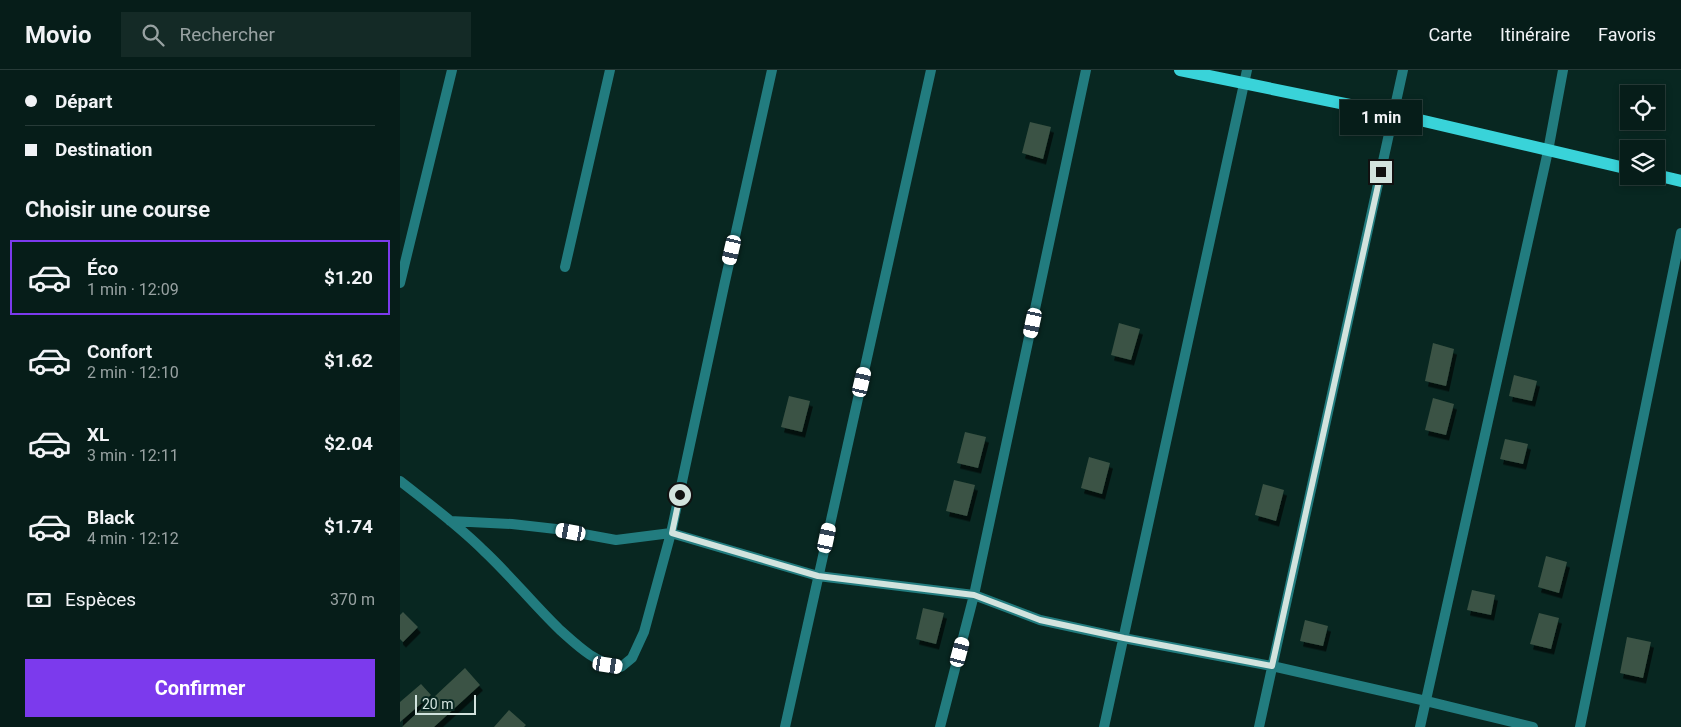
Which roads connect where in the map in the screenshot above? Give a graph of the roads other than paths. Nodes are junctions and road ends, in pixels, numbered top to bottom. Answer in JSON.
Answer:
{"nodes":[{"id":1,"x":452,"y":70,"type":"edge"},
{"id":2,"x":610,"y":70,"type":"edge"},
{"id":3,"x":772,"y":70,"type":"edge"},
{"id":4,"x":931,"y":70,"type":"edge"},
{"id":5,"x":1086,"y":70,"type":"edge"},
{"id":6,"x":1180,"y":70,"type":"edge"},
{"id":7,"x":1247,"y":70,"type":"edge"},
{"id":8,"x":1403,"y":70,"type":"edge"},
{"id":9,"x":1563,"y":70,"type":"edge"},
{"id":10,"x":1244,"y":83,"type":"junction"},
{"id":11,"x":1394,"y":114,"type":"junction"},
{"id":12,"x":1548,"y":151,"type":"junction"},
{"id":13,"x":1620,"y":167,"type":"edge"},
{"id":14,"x":1665,"y":177,"type":"edge"},
{"id":15,"x":1681,"y":181,"type":"edge"},
{"id":16,"x":1681,"y":233,"type":"edge"},
{"id":17,"x":565,"y":267,"type":"dead end"},
{"id":18,"x":400,"y":283,"type":"edge"},
{"id":19,"x":400,"y":481,"type":"edge"},
{"id":20,"x":450,"y":521,"type":"junction"},
{"id":21,"x":672,"y":533,"type":"junction"},
{"id":22,"x":818,"y":576,"type":"junction"},
{"id":23,"x":974,"y":595,"type":"junction"},
{"id":24,"x":1124,"y":638,"type":"junction"},
{"id":25,"x":1272,"y":666,"type":"junction"},
{"id":26,"x":1426,"y":701,"type":"junction"},
{"id":27,"x":785,"y":727,"type":"edge"},
{"id":28,"x":940,"y":727,"type":"edge"},
{"id":29,"x":1104,"y":727,"type":"edge"},
{"id":30,"x":1259,"y":727,"type":"edge"},
{"id":31,"x":1420,"y":727,"type":"edge"},
{"id":32,"x":1533,"y":727,"type":"edge"},
{"id":33,"x":1580,"y":727,"type":"edge"}],
"edges":[{"from":1,"to":18,"type":"street"},
{"from":2,"to":17,"type":"street"},
{"from":3,"to":21,"type":"street"},
{"from":4,"to":22,"type":"street"},
{"from":5,"to":23,"type":"street"},
{"from":6,"to":10,"type":"main road"},
{"from":7,"to":10,"type":"street"},
{"from":8,"to":11,"type":"street"},
{"from":9,"to":12,"type":"street"},
{"from":10,"to":11,"type":"main road"},
{"from":10,"to":24,"type":"street"},
{"from":11,"to":12,"type":"main road"},
{"from":11,"to":25,"type":"street"},
{"from":12,"to":13,"type":"main road"},
{"from":12,"to":26,"type":"street"},
{"from":14,"to":15,"type":"main road"},
{"from":16,"to":33,"type":"street"},
{"from":19,"to":20,"type":"street"},
{"from":20,"to":21,"type":"street"},
{"from":20,"to":21,"type":"street"},
{"from":21,"to":22,"type":"street"},
{"from":22,"to":23,"type":"street"},
{"from":22,"to":27,"type":"street"},
{"from":23,"to":24,"type":"street"},
{"from":23,"to":28,"type":"street"},
{"from":24,"to":25,"type":"street"},
{"from":24,"to":29,"type":"street"},
{"from":25,"to":26,"type":"street"},
{"from":25,"to":30,"type":"street"},
{"from":26,"to":31,"type":"street"},
{"from":26,"to":32,"type":"street"}]}
